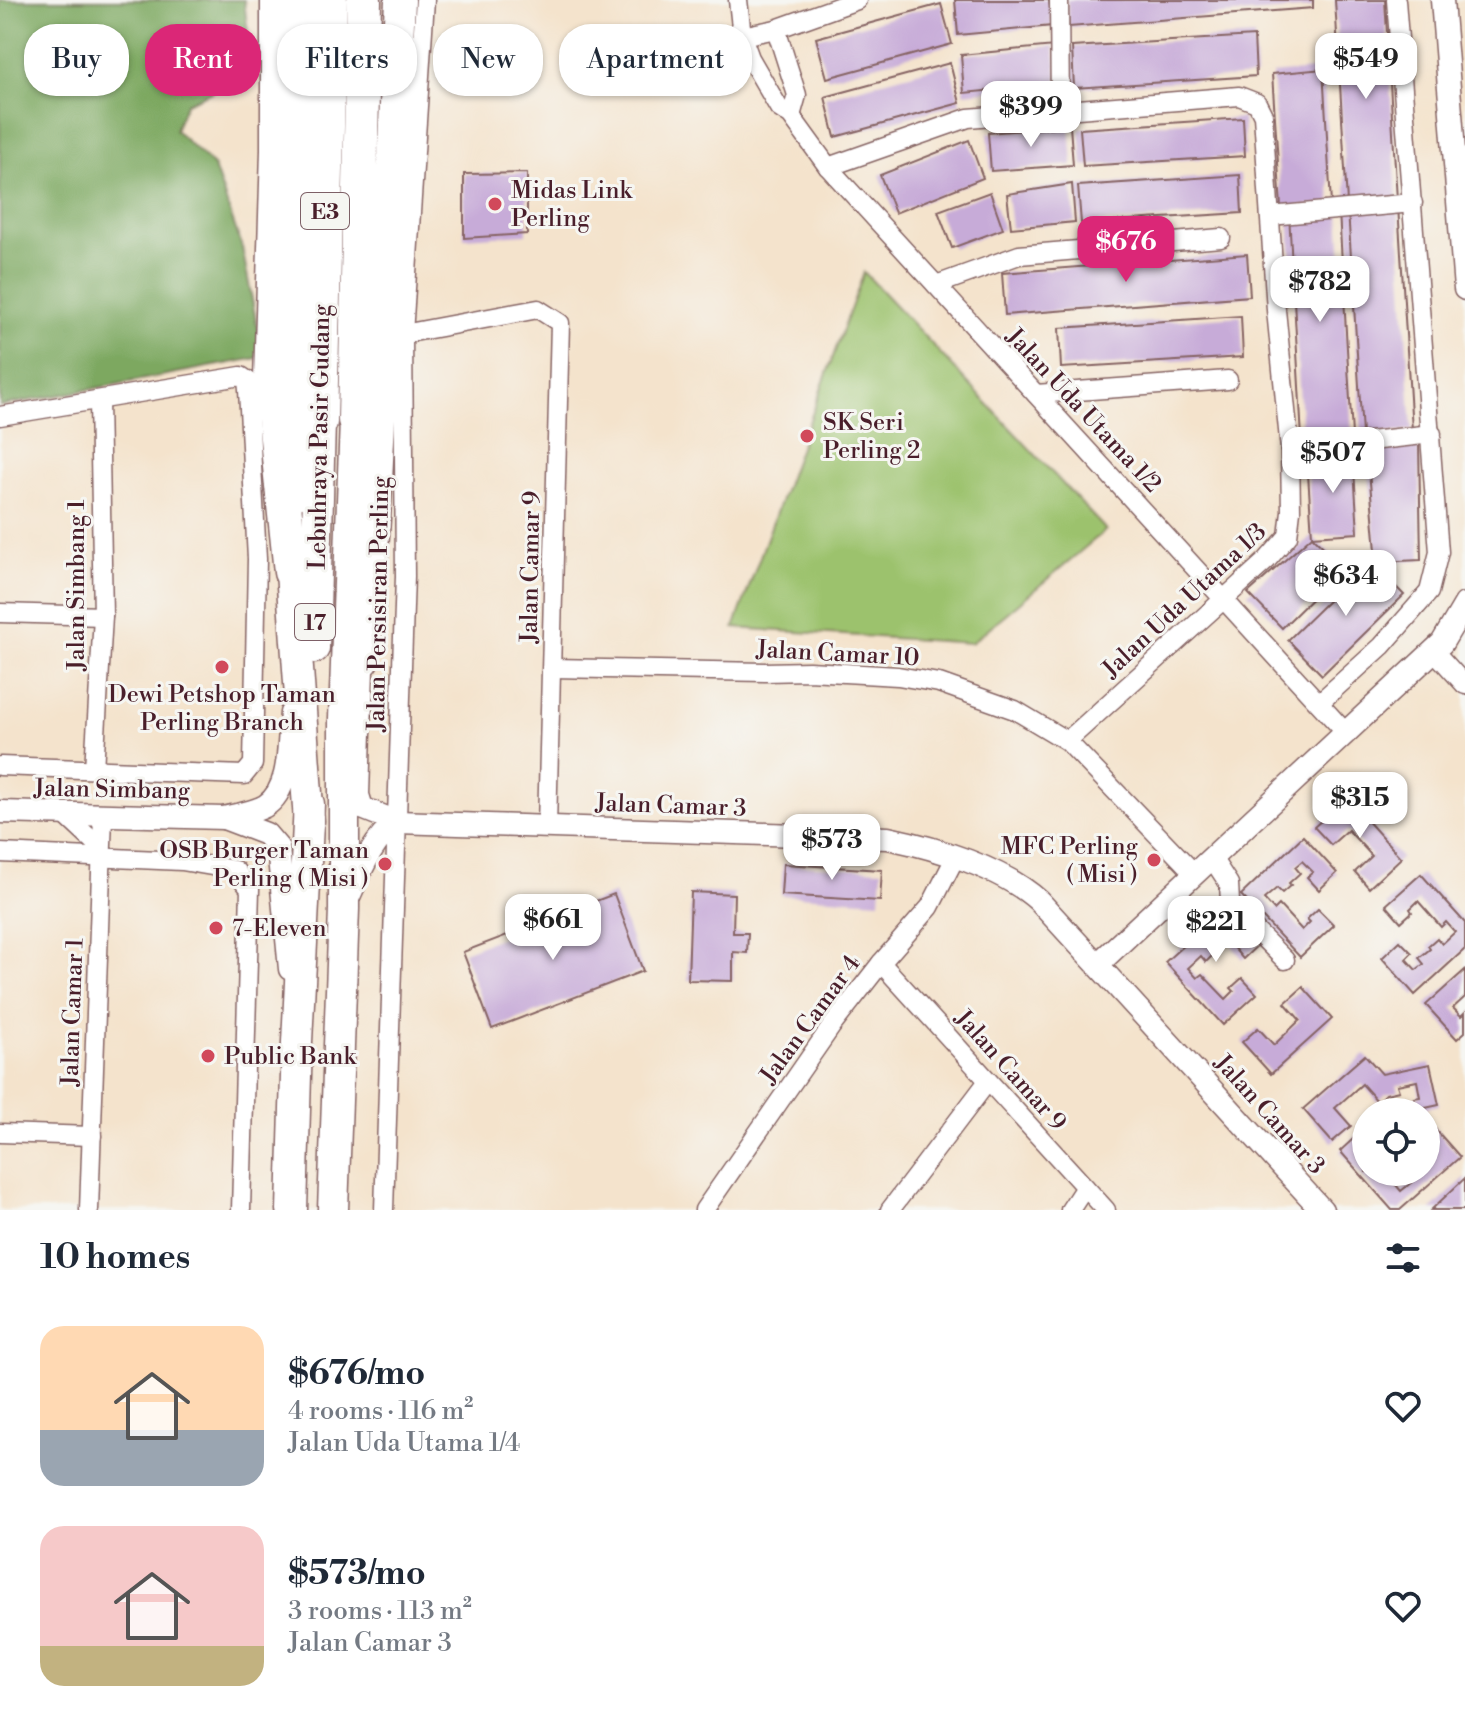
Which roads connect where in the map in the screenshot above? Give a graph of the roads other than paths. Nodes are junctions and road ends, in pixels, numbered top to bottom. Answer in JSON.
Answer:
{"nodes":[{"id":1,"x":278,"y":0,"type":"edge"},
{"id":2,"x":300,"y":0,"type":"edge"},
{"id":3,"x":330,"y":0,"type":"edge"},
{"id":4,"x":364,"y":0,"type":"edge"},
{"id":5,"x":400,"y":0,"type":"edge"},
{"id":6,"x":425,"y":0,"type":"edge"},
{"id":7,"x":738,"y":0,"type":"edge"},
{"id":8,"x":857,"y":0,"type":"edge"},
{"id":9,"x":1059,"y":0,"type":"edge"},
{"id":10,"x":1396,"y":0,"type":"edge"},
{"id":11,"x":1442,"y":0,"type":"edge"},
{"id":12,"x":741,"y":24,"type":"edge"},
{"id":13,"x":776,"y":29,"type":"junction"},
{"id":14,"x":752,"y":34,"type":"edge"},
{"id":15,"x":752,"y":61,"type":"edge"},
{"id":16,"x":1060,"y":109,"type":"junction"},
{"id":17,"x":791,"y":116,"type":"junction"},
{"id":18,"x":828,"y":167,"type":"junction"},
{"id":19,"x":1413,"y":203,"type":"junction"},
{"id":20,"x":1270,"y":216,"type":"junction"},
{"id":21,"x":1221,"y":238,"type":"dead end"},
{"id":22,"x":936,"y":285,"type":"junction"},
{"id":23,"x":1465,"y":289,"type":"edge"},
{"id":24,"x":403,"y":334,"type":"junction"},
{"id":25,"x":1228,"y":380,"type":"dead end"},
{"id":26,"x":1036,"y":394,"type":"junction"},
{"id":27,"x":99,"y":401,"type":"junction"},
{"id":28,"x":0,"y":416,"type":"edge"},
{"id":29,"x":355,"y":420,"type":"joint"},
{"id":30,"x":320,"y":422,"type":"joint"},
{"id":31,"x":1432,"y":434,"type":"junction"},
{"id":32,"x":1290,"y":450,"type":"junction"},
{"id":33,"x":291,"y":572,"type":"junction"},
{"id":34,"x":1223,"y":599,"type":"junction"},
{"id":35,"x":1465,"y":604,"type":"edge"},
{"id":36,"x":0,"y":613,"type":"edge"},
{"id":37,"x":103,"y":616,"type":"junction"},
{"id":38,"x":1434,"y":651,"type":"junction"},
{"id":39,"x":297,"y":660,"type":"junction"},
{"id":40,"x":552,"y":668,"type":"junction"},
{"id":41,"x":362,"y":670,"type":"junction"},
{"id":42,"x":1464,"y":681,"type":"edge"},
{"id":43,"x":1319,"y":703,"type":"junction"},
{"id":44,"x":344,"y":718,"type":"junction"},
{"id":45,"x":1346,"y":733,"type":"junction"},
{"id":46,"x":1067,"y":741,"type":"junction"},
{"id":47,"x":0,"y":766,"type":"edge"},
{"id":48,"x":94,"y":769,"type":"junction"},
{"id":49,"x":0,"y":812,"type":"edge"},
{"id":50,"x":65,"y":815,"type":"junction"},
{"id":51,"x":103,"y":816,"type":"junction"},
{"id":52,"x":131,"y":817,"type":"junction"},
{"id":53,"x":223,"y":818,"type":"junction"},
{"id":54,"x":309,"y":821,"type":"junction"},
{"id":55,"x":397,"y":822,"type":"junction"},
{"id":56,"x":547,"y":827,"type":"junction"},
{"id":57,"x":0,"y":853,"type":"edge"},
{"id":58,"x":101,"y":857,"type":"junction"},
{"id":59,"x":955,"y":858,"type":"junction"},
{"id":60,"x":1212,"y":858,"type":"junction"},
{"id":61,"x":1195,"y":874,"type":"junction"},
{"id":62,"x":344,"y":909,"type":"junction"},
{"id":63,"x":1285,"y":960,"type":"dead end"},
{"id":64,"x":881,"y":963,"type":"junction"},
{"id":65,"x":1098,"y":964,"type":"junction"},
{"id":66,"x":297,"y":1042,"type":"junction"},
{"id":67,"x":988,"y":1081,"type":"junction"},
{"id":68,"x":0,"y":1133,"type":"edge"},
{"id":69,"x":92,"y":1136,"type":"junction"},
{"id":70,"x":1085,"y":1187,"type":"junction"},
{"id":71,"x":89,"y":1210,"type":"edge"},
{"id":72,"x":241,"y":1210,"type":"edge"},
{"id":73,"x":292,"y":1210,"type":"edge"},
{"id":74,"x":333,"y":1210,"type":"edge"},
{"id":75,"x":384,"y":1210,"type":"edge"},
{"id":76,"x":704,"y":1210,"type":"edge"},
{"id":77,"x":890,"y":1210,"type":"edge"},
{"id":78,"x":1070,"y":1210,"type":"edge"},
{"id":79,"x":1106,"y":1210,"type":"edge"},
{"id":80,"x":1322,"y":1210,"type":"edge"}],
"edges":[{"from":1,"to":33,"type":"highway"},
{"from":2,"to":33,"type":"highway"},
{"from":3,"to":30,"type":"highway","name":"Lebuhraya Pasir Gudang","number":"E3"},
{"from":4,"to":29,"type":"highway","name":"Lebuhraya Pasir Gudang","number":"E3"},
{"from":5,"to":41,"type":"highway"},
{"from":6,"to":24,"type":"street","name":"Jalan Persisiran Perling"},
{"from":7,"to":12,"type":"street"},
{"from":8,"to":13,"type":"street"},
{"from":9,"to":16,"type":"street"},
{"from":10,"to":19,"type":"street"},
{"from":11,"to":23,"type":"street"},
{"from":13,"to":14,"type":"street"},
{"from":13,"to":17,"type":"street"},
{"from":15,"to":17,"type":"street","name":"Jalan Uda Utama 1/2"},
{"from":16,"to":18,"type":"street","name":"Jalan Uda Utama 1/3"},
{"from":16,"to":20,"type":"street","name":"Jalan Uda Utama 1/3"},
{"from":17,"to":18,"type":"street","name":"Jalan Uda Utama 1/2"},
{"from":18,"to":22,"type":"street","name":"Jalan Uda Utama 1/2"},
{"from":19,"to":20,"type":"street"},
{"from":19,"to":31,"type":"street"},
{"from":20,"to":32,"type":"street","name":"Jalan Uda Utama 1/3"},
{"from":21,"to":22,"type":"street"},
{"from":22,"to":26,"type":"street","name":"Jalan Uda Utama 1/2"},
{"from":24,"to":40,"type":"street","name":"Jalan Camar 9"},
{"from":24,"to":55,"type":"street","name":"Jalan Persisiran Perling"},
{"from":25,"to":26,"type":"street"},
{"from":26,"to":34,"type":"street","name":"Jalan Uda Utama 1/2"},
{"from":27,"to":28,"type":"street"},
{"from":27,"to":37,"type":"street","name":"Jalan Simbang 1"},
{"from":27,"to":48,"type":"street"},
{"from":29,"to":44,"type":"highway","name":"Lebuhraya Pasir Gudang","number":"17"},
{"from":30,"to":54,"type":"highway","name":"Lebuhraya Pasir Gudang","number":"17"},
{"from":31,"to":32,"type":"street"},
{"from":31,"to":43,"type":"street"},
{"from":32,"to":34,"type":"street","name":"Jalan Uda Utama 1/3"},
{"from":33,"to":39,"type":"highway"},
{"from":34,"to":43,"type":"street","name":"Jalan Uda Utama 1/2"},
{"from":34,"to":46,"type":"street","name":"Jalan Uda Utama 1/3"},
{"from":35,"to":38,"type":"street"},
{"from":36,"to":37,"type":"street"},
{"from":37,"to":48,"type":"street","name":"Jalan Simbang 1"},
{"from":38,"to":42,"type":"street"},
{"from":38,"to":45,"type":"street"},
{"from":39,"to":53,"type":"street"},
{"from":39,"to":54,"type":"highway"},
{"from":40,"to":46,"type":"street","name":"Jalan Camar 10"},
{"from":40,"to":56,"type":"street","name":"Jalan Camar 9"},
{"from":41,"to":44,"type":"highway"},
{"from":41,"to":55,"type":"street"},
{"from":43,"to":45,"type":"street","name":"Jalan Uda Utama 1/2"},
{"from":44,"to":62,"type":"highway","name":"Lebuhraya Pasir Gudang","number":"17"},
{"from":45,"to":60,"type":"street"},
{"from":46,"to":61,"type":"street","name":"Jalan Camar 10"},
{"from":47,"to":48,"type":"street"},
{"from":49,"to":50,"type":"street","name":"Jalan Simbang"},
{"from":50,"to":51,"type":"street","name":"Jalan Simbang"},
{"from":50,"to":58,"type":"street"},
{"from":51,"to":52,"type":"street","name":"Jalan Simbang"},
{"from":51,"to":58,"type":"street","name":"Jalan Camar 1"},
{"from":52,"to":53,"type":"street","name":"Jalan Simbang"},
{"from":52,"to":58,"type":"street"},
{"from":53,"to":66,"type":"street"},
{"from":54,"to":66,"type":"highway","name":"Lebuhraya Pasir Gudang","number":"17"},
{"from":55,"to":56,"type":"street","name":"Jalan Camar 3"},
{"from":55,"to":62,"type":"street"},
{"from":55,"to":75,"type":"street","name":"Jalan Persisiran Perling"},
{"from":56,"to":59,"type":"street","name":"Jalan Camar 3"},
{"from":57,"to":58,"type":"street"},
{"from":58,"to":69,"type":"street","name":"Jalan Camar 1"},
{"from":58,"to":72,"type":"street"},
{"from":59,"to":64,"type":"street","name":"Jalan Camar 4"},
{"from":59,"to":65,"type":"street","name":"Jalan Camar 3"},
{"from":60,"to":61,"type":"street"},
{"from":60,"to":63,"type":"street"},
{"from":61,"to":65,"type":"street"},
{"from":62,"to":74,"type":"highway","name":"Lebuhraya Pasir Gudang","number":"17"},
{"from":64,"to":67,"type":"street","name":"Jalan Camar 9"},
{"from":64,"to":76,"type":"street","name":"Jalan Camar 4"},
{"from":65,"to":80,"type":"street","name":"Jalan Camar 3"},
{"from":66,"to":73,"type":"highway","name":"Lebuhraya Pasir Gudang","number":"17"},
{"from":67,"to":70,"type":"street","name":"Jalan Camar 9"},
{"from":67,"to":77,"type":"street"},
{"from":68,"to":69,"type":"street"},
{"from":69,"to":71,"type":"street","name":"Jalan Camar 1"},
{"from":70,"to":78,"type":"street"},
{"from":70,"to":79,"type":"street","name":"Jalan Camar 9"}]}
